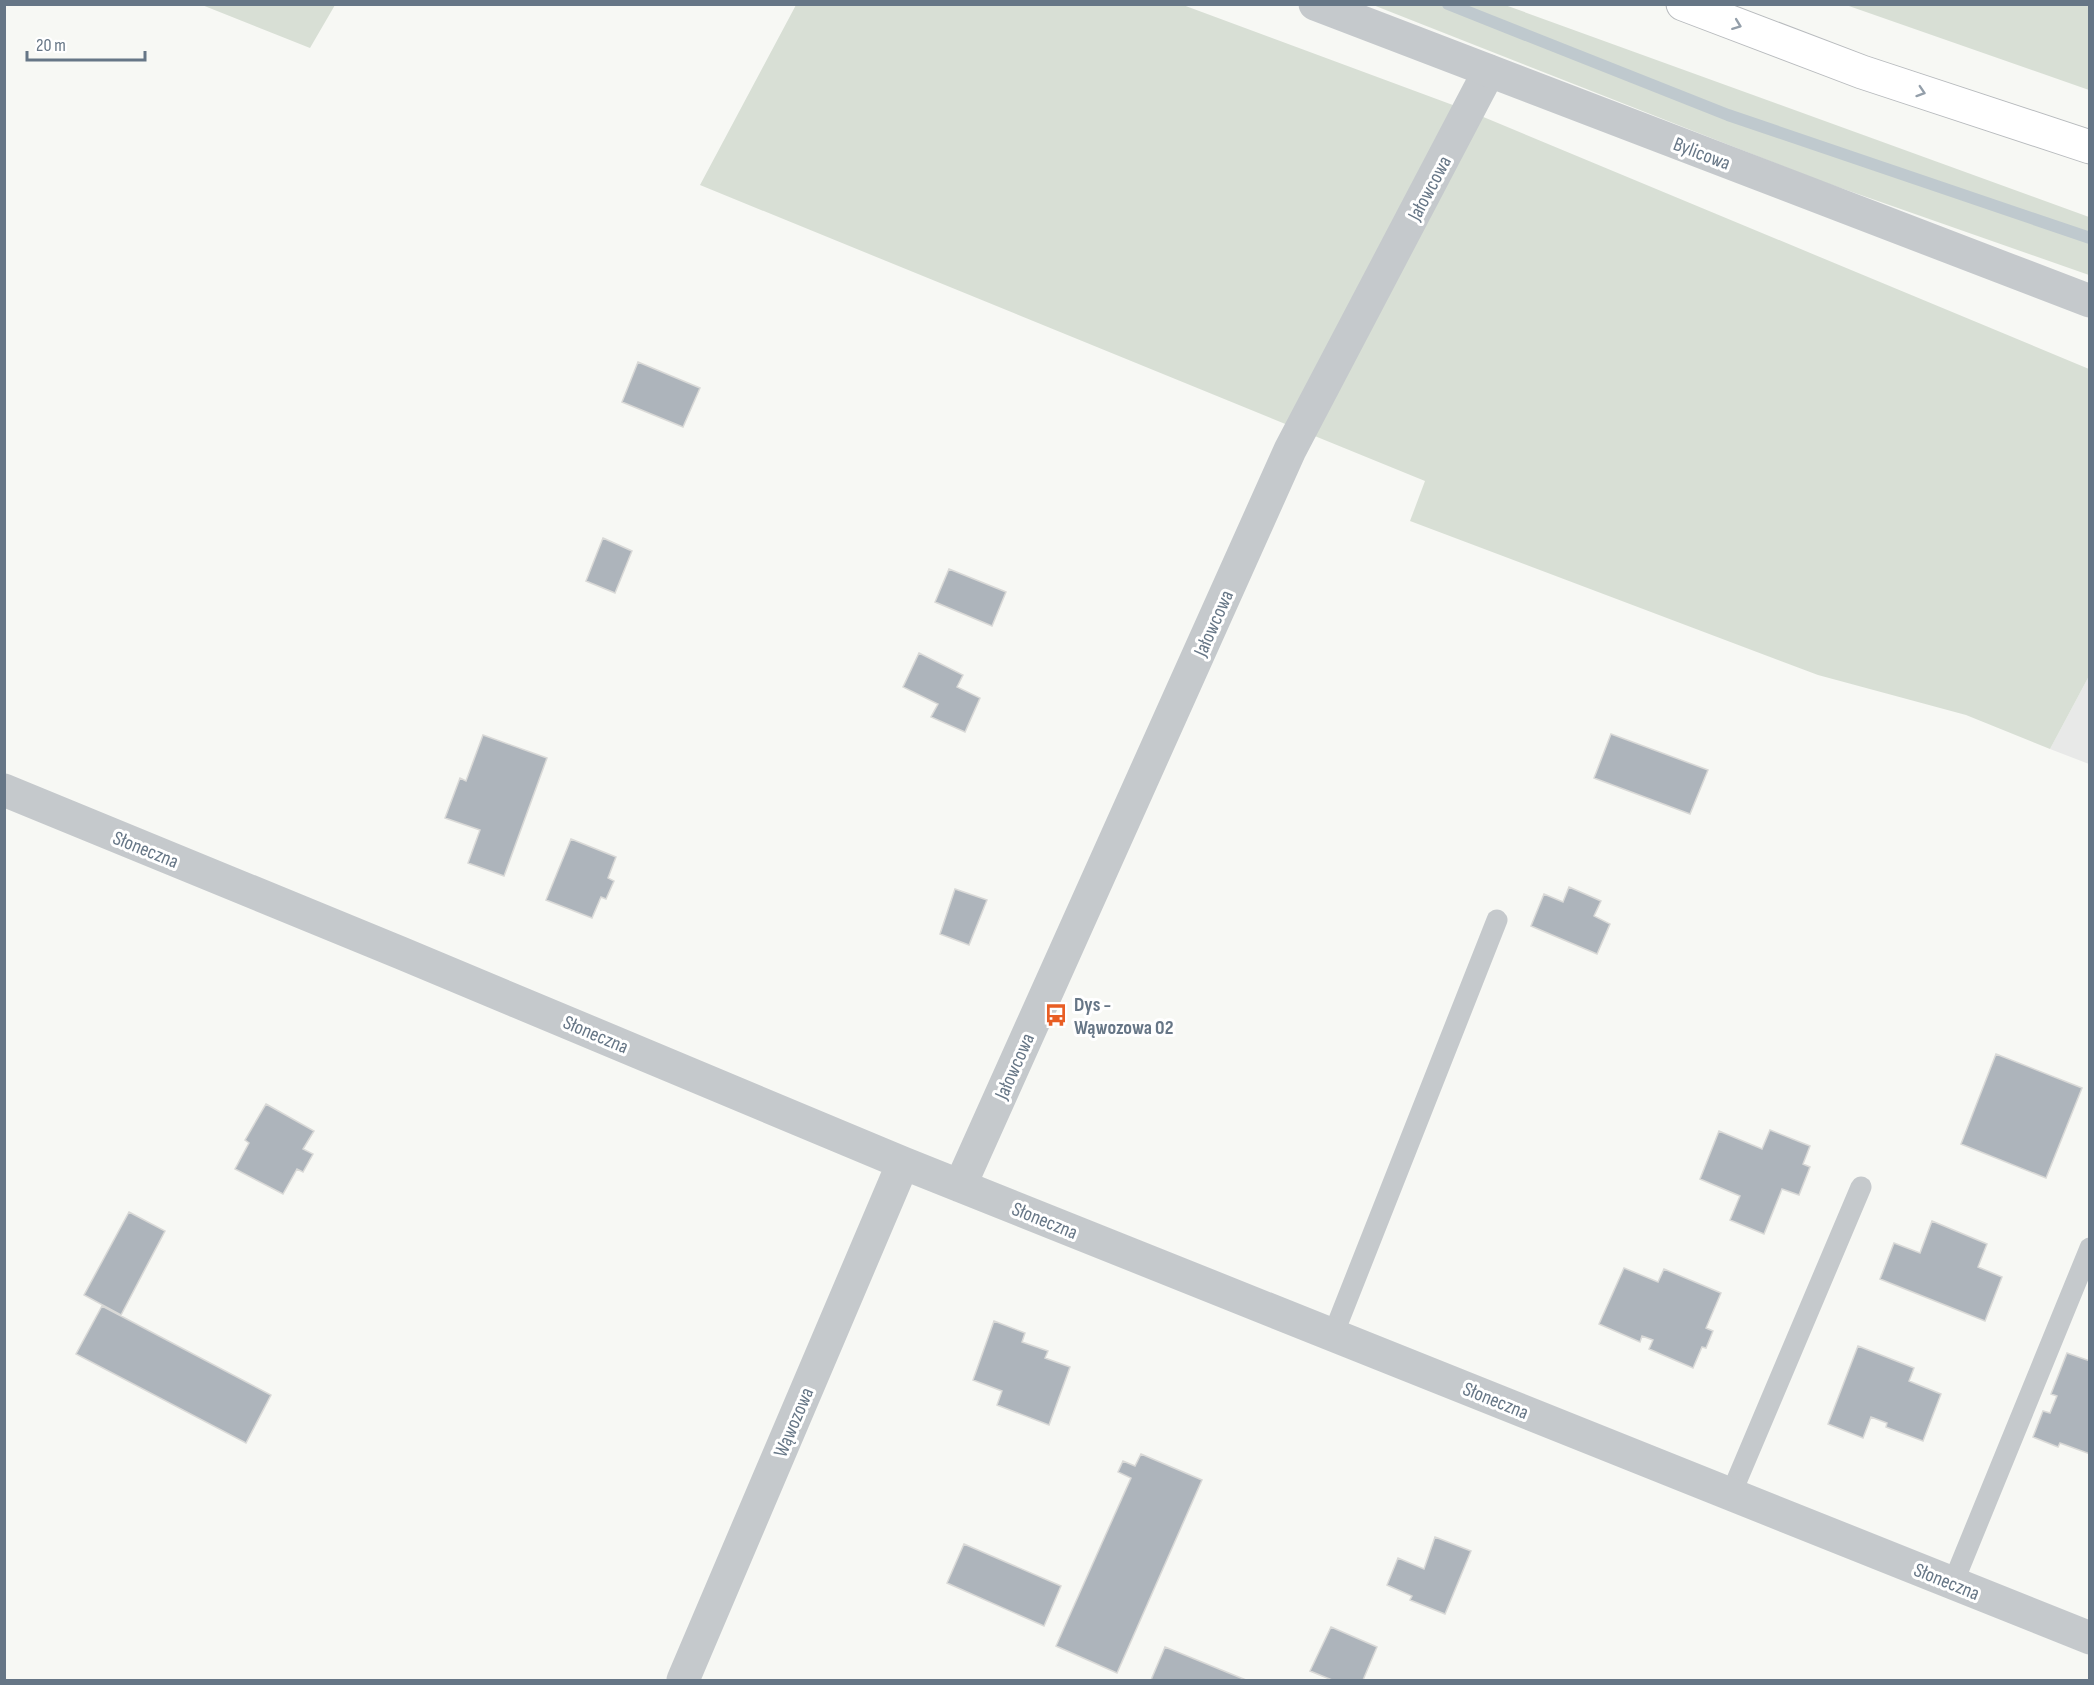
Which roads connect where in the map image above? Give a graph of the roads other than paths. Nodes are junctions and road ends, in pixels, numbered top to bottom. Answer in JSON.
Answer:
{"nodes":[{"id":1,"x":1315,"y":4,"type":"edge"},
{"id":2,"x":1683,"y":4,"type":"edge"},
{"id":3,"x":1489,"y":71,"type":"junction"},
{"id":4,"x":2090,"y":147,"type":"edge"},
{"id":5,"x":2090,"y":301,"type":"edge"},
{"id":6,"x":4,"y":790,"type":"edge"},
{"id":7,"x":1497,"y":920,"type":"dead end"},
{"id":8,"x":903,"y":1163,"type":"junction"},
{"id":9,"x":960,"y":1186,"type":"junction"},
{"id":10,"x":1862,"y":1187,"type":"dead end"},
{"id":11,"x":2090,"y":1248,"type":"edge"},
{"id":12,"x":1333,"y":1335,"type":"junction"},
{"id":13,"x":1731,"y":1494,"type":"junction"},
{"id":14,"x":1953,"y":1583,"type":"junction"},
{"id":15,"x":2090,"y":1638,"type":"edge"},
{"id":16,"x":683,"y":1680,"type":"edge"}],
"edges":[{"from":1,"to":3,"type":"street","name":"Bylicowa"},
{"from":2,"to":4,"type":"highway","one_way":true},
{"from":3,"to":5,"type":"street","name":"Bylicowa"},
{"from":3,"to":9,"type":"street","name":"Jałowcowa"},
{"from":6,"to":8,"type":"street","name":"Słoneczna"},
{"from":7,"to":12,"type":"lane"},
{"from":8,"to":9,"type":"street","name":"Słoneczna"},
{"from":8,"to":16,"type":"street","name":"Wąwozowa"},
{"from":9,"to":12,"type":"street","name":"Słoneczna"},
{"from":10,"to":13,"type":"lane"},
{"from":11,"to":14,"type":"lane"},
{"from":12,"to":13,"type":"street","name":"Słoneczna"},
{"from":13,"to":14,"type":"street","name":"Słoneczna"},
{"from":14,"to":15,"type":"street","name":"Słoneczna"}]}
